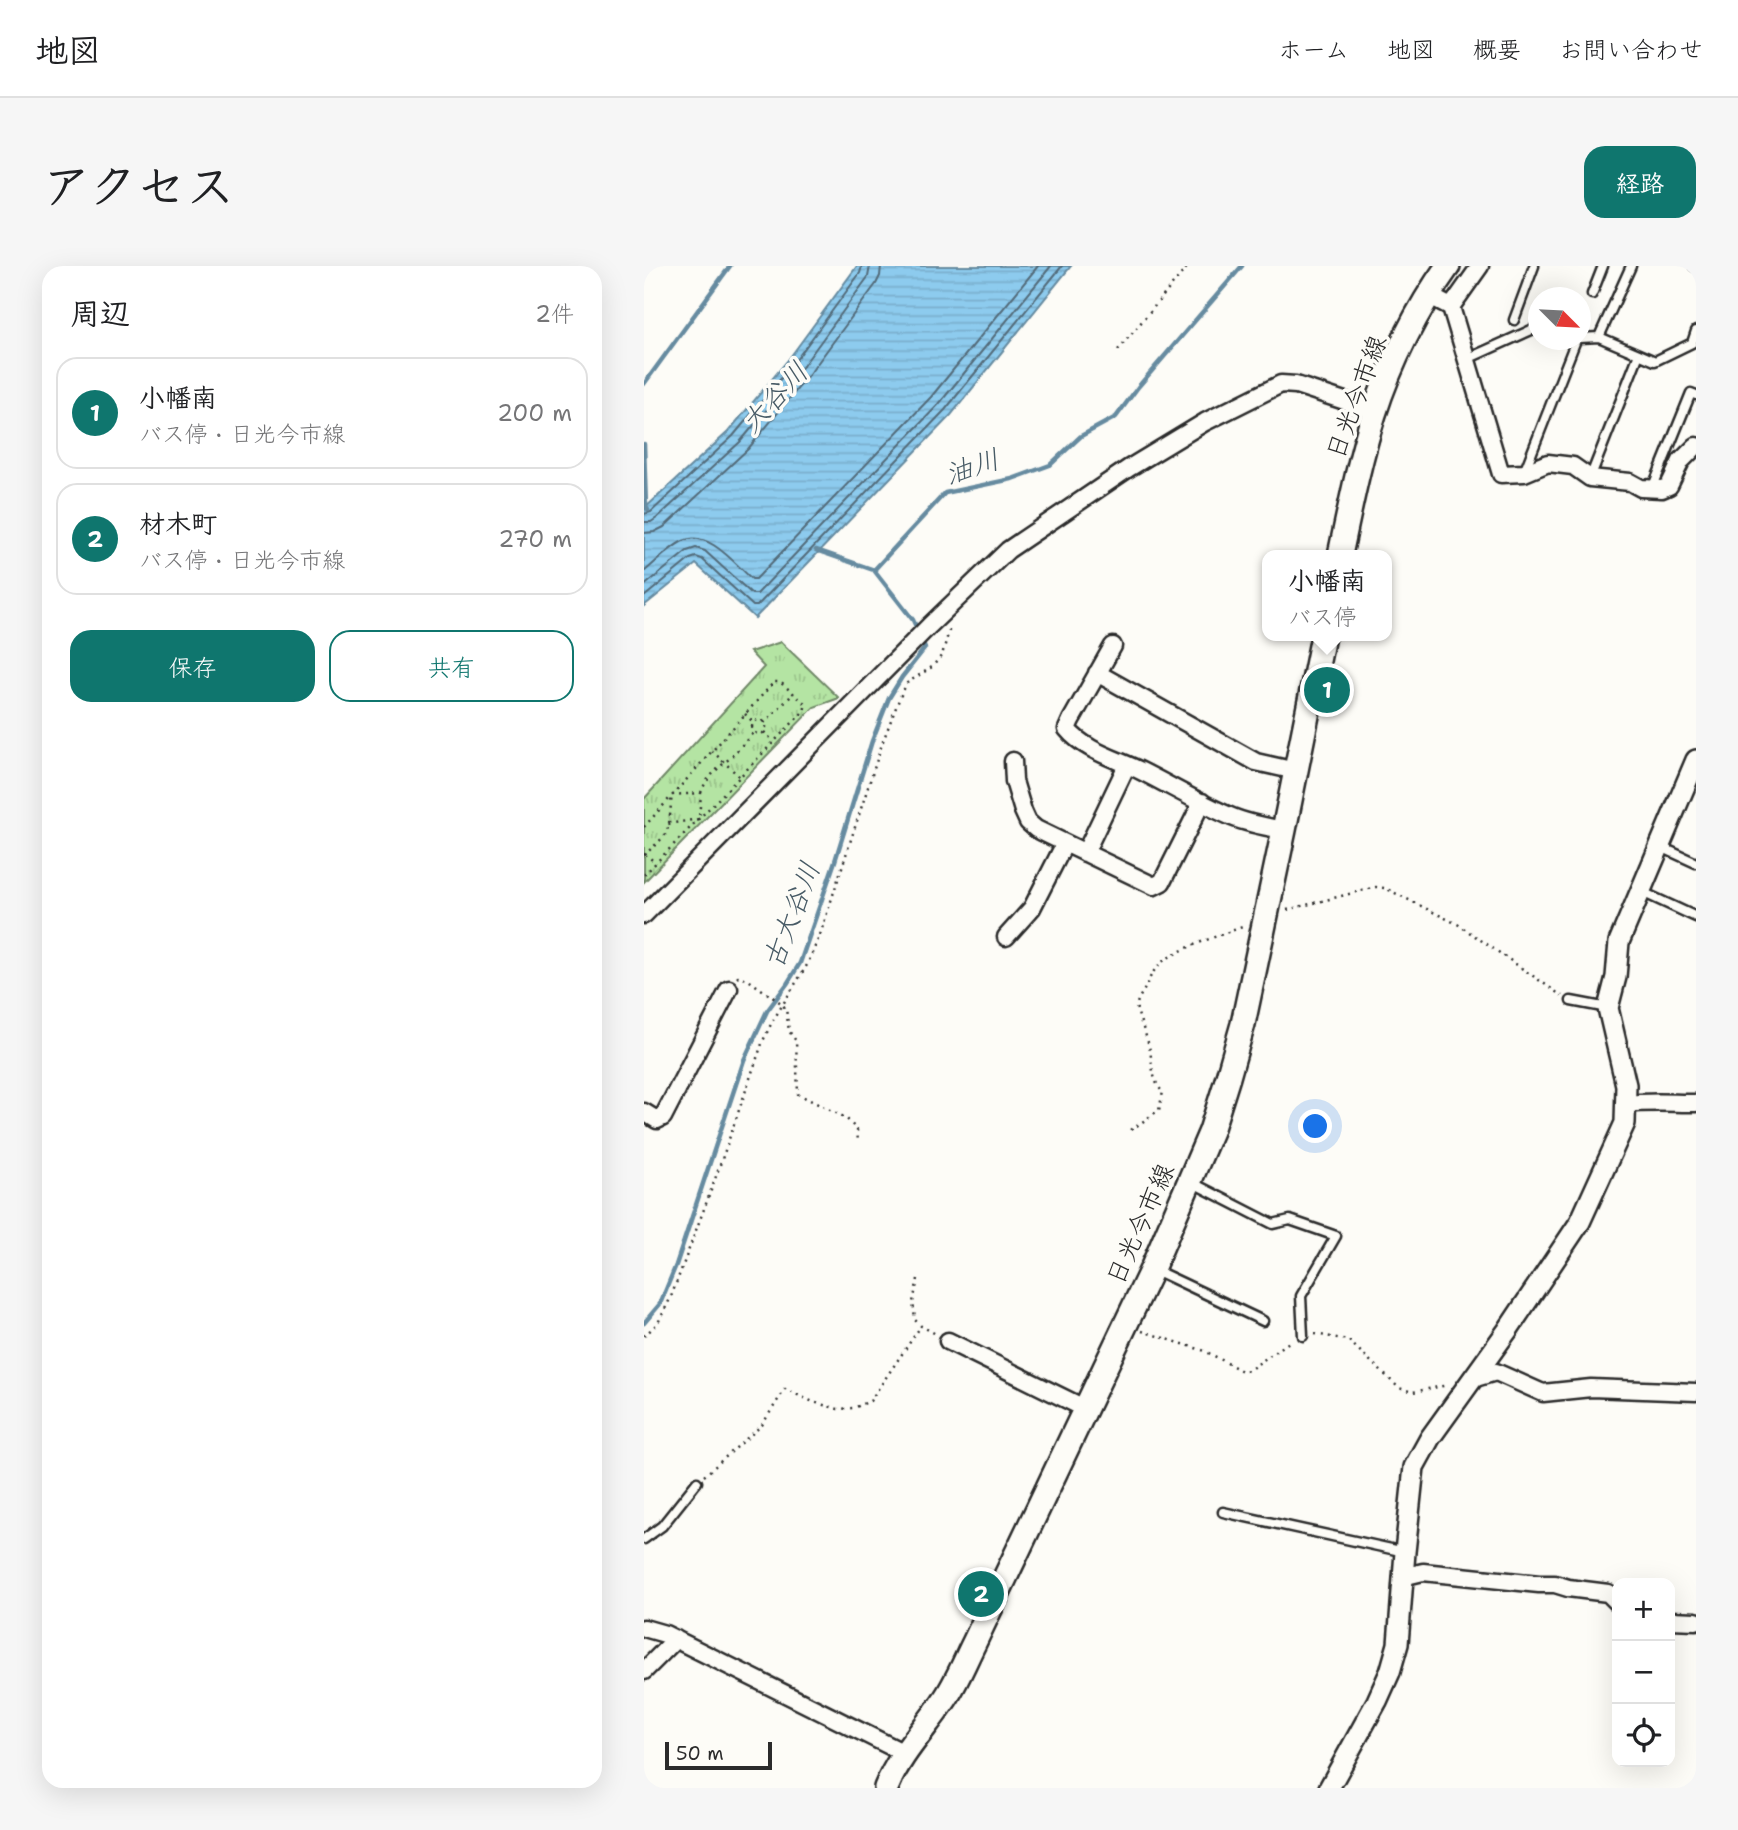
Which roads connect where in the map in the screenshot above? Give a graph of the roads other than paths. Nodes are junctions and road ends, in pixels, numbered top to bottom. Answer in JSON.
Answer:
{"nodes":[{"id":1,"x":1448,"y":266,"type":"edge"},
{"id":2,"x":1480,"y":266,"type":"edge"},
{"id":3,"x":1534,"y":266,"type":"edge"},
{"id":4,"x":1603,"y":266,"type":"edge"},
{"id":5,"x":1630,"y":266,"type":"edge"},
{"id":6,"x":1592,"y":293,"type":"dead end"},
{"id":7,"x":1428,"y":295,"type":"junction"},
{"id":8,"x":1451,"y":307,"type":"junction"},
{"id":9,"x":1514,"y":320,"type":"dead end"},
{"id":10,"x":1696,"y":331,"type":"edge"},
{"id":11,"x":1528,"y":332,"type":"edge"},
{"id":12,"x":1600,"y":337,"type":"junction"},
{"id":13,"x":1591,"y":338,"type":"edge"},
{"id":14,"x":1574,"y":350,"type":"edge"},
{"id":15,"x":1639,"y":354,"type":"junction"},
{"id":16,"x":1467,"y":359,"type":"junction"},
{"id":17,"x":1696,"y":395,"type":"edge"},
{"id":18,"x":1375,"y":411,"type":"junction"},
{"id":19,"x":1696,"y":446,"type":"edge"},
{"id":20,"x":1524,"y":473,"type":"junction"},
{"id":21,"x":1590,"y":478,"type":"junction"},
{"id":22,"x":1652,"y":489,"type":"junction"},
{"id":23,"x":1341,"y":550,"type":"edge"},
{"id":24,"x":1322,"y":641,"type":"edge"},
{"id":25,"x":1113,"y":646,"type":"dead end"},
{"id":26,"x":1097,"y":673,"type":"junction"},
{"id":27,"x":1696,"y":760,"type":"edge"},
{"id":28,"x":1013,"y":761,"type":"dead end"},
{"id":29,"x":1127,"y":765,"type":"junction"},
{"id":30,"x":1296,"y":771,"type":"junction"},
{"id":31,"x":1202,"y":802,"type":"junction"},
{"id":32,"x":1284,"y":830,"type":"junction"},
{"id":33,"x":1065,"y":843,"type":"junction"},
{"id":34,"x":1659,"y":846,"type":"junction"},
{"id":35,"x":1085,"y":853,"type":"junction"},
{"id":36,"x":1696,"y":863,"type":"edge"},
{"id":37,"x":1640,"y":891,"type":"junction"},
{"id":38,"x":644,"y":915,"type":"edge"},
{"id":39,"x":1696,"y":917,"type":"edge"},
{"id":40,"x":1006,"y":937,"type":"dead end"},
{"id":41,"x":729,"y":989,"type":"road end"},
{"id":42,"x":1571,"y":1001,"type":"road end"},
{"id":43,"x":1608,"y":1008,"type":"junction"},
{"id":44,"x":1696,"y":1103,"type":"edge"},
{"id":45,"x":1626,"y":1104,"type":"junction"},
{"id":46,"x":644,"y":1112,"type":"edge"},
{"id":47,"x":1190,"y":1182,"type":"junction"},
{"id":48,"x":1152,"y":1269,"type":"junction"},
{"id":49,"x":1263,"y":1321,"type":"dead end"},
{"id":50,"x":1303,"y":1336,"type":"road end"},
{"id":51,"x":948,"y":1341,"type":"road end"},
{"id":52,"x":1472,"y":1380,"type":"junction"},
{"id":53,"x":1696,"y":1392,"type":"edge"},
{"id":54,"x":1086,"y":1409,"type":"junction"},
{"id":55,"x":696,"y":1482,"type":"road end"},
{"id":56,"x":1223,"y":1512,"type":"dead end"},
{"id":57,"x":644,"y":1539,"type":"edge"},
{"id":58,"x":1405,"y":1552,"type":"junction"},
{"id":59,"x":1402,"y":1577,"type":"junction"},
{"id":60,"x":1612,"y":1597,"type":"edge"},
{"id":61,"x":1675,"y":1620,"type":"edge"},
{"id":62,"x":1696,"y":1621,"type":"edge"},
{"id":63,"x":644,"y":1628,"type":"edge"},
{"id":64,"x":676,"y":1639,"type":"junction"},
{"id":65,"x":644,"y":1671,"type":"edge"},
{"id":66,"x":904,"y":1753,"type":"junction"},
{"id":67,"x":886,"y":1788,"type":"edge"},
{"id":68,"x":1329,"y":1788,"type":"edge"}],
"edges":[{"from":1,"to":7,"type":"main road","name":"日光今市線"},
{"from":2,"to":8,"type":"street"},
{"from":3,"to":9,"type":"lane"},
{"from":4,"to":6,"type":"lane"},
{"from":5,"to":12,"type":"lane"},
{"from":7,"to":8,"type":"street"},
{"from":7,"to":18,"type":"main road","name":"日光今市線"},
{"from":8,"to":16,"type":"street"},
{"from":10,"to":15,"type":"lane"},
{"from":11,"to":16,"type":"lane"},
{"from":12,"to":13,"type":"lane"},
{"from":12,"to":15,"type":"lane"},
{"from":14,"to":20,"type":"lane"},
{"from":15,"to":21,"type":"lane"},
{"from":16,"to":20,"type":"street"},
{"from":17,"to":22,"type":"lane"},
{"from":18,"to":23,"type":"main road","name":"日光今市線"},
{"from":18,"to":38,"type":"street"},
{"from":19,"to":22,"type":"street"},
{"from":20,"to":21,"type":"street"},
{"from":21,"to":22,"type":"street"},
{"from":24,"to":30,"type":"main road","name":"日光今市線"},
{"from":25,"to":26,"type":"street"},
{"from":26,"to":29,"type":"street"},
{"from":26,"to":30,"type":"street"},
{"from":27,"to":34,"type":"street"},
{"from":28,"to":33,"type":"street"},
{"from":29,"to":31,"type":"street"},
{"from":29,"to":35,"type":"street"},
{"from":30,"to":32,"type":"main road","name":"日光今市線"},
{"from":31,"to":32,"type":"street"},
{"from":31,"to":35,"type":"street"},
{"from":32,"to":47,"type":"main road","name":"日光今市線"},
{"from":33,"to":35,"type":"street"},
{"from":33,"to":40,"type":"street"},
{"from":34,"to":36,"type":"lane"},
{"from":34,"to":37,"type":"street"},
{"from":37,"to":39,"type":"lane"},
{"from":37,"to":43,"type":"street"},
{"from":41,"to":46,"type":"street"},
{"from":42,"to":43,"type":"lane"},
{"from":43,"to":45,"type":"street"},
{"from":44,"to":45,"type":"street"},
{"from":45,"to":52,"type":"street"},
{"from":47,"to":48,"type":"main road","name":"日光今市線"},
{"from":47,"to":50,"type":"lane"},
{"from":48,"to":49,"type":"lane"},
{"from":48,"to":54,"type":"main road","name":"日光今市線"},
{"from":51,"to":54,"type":"street"},
{"from":52,"to":53,"type":"street"},
{"from":52,"to":58,"type":"street"},
{"from":54,"to":66,"type":"main road","name":"日光今市線"},
{"from":55,"to":57,"type":"lane"},
{"from":56,"to":58,"type":"lane"},
{"from":58,"to":59,"type":"street"},
{"from":59,"to":60,"type":"street"},
{"from":59,"to":68,"type":"street"},
{"from":61,"to":62,"type":"street"},
{"from":63,"to":64,"type":"street"},
{"from":64,"to":65,"type":"street"},
{"from":64,"to":66,"type":"street"},
{"from":66,"to":67,"type":"main road","name":"日光今市線"}]}
